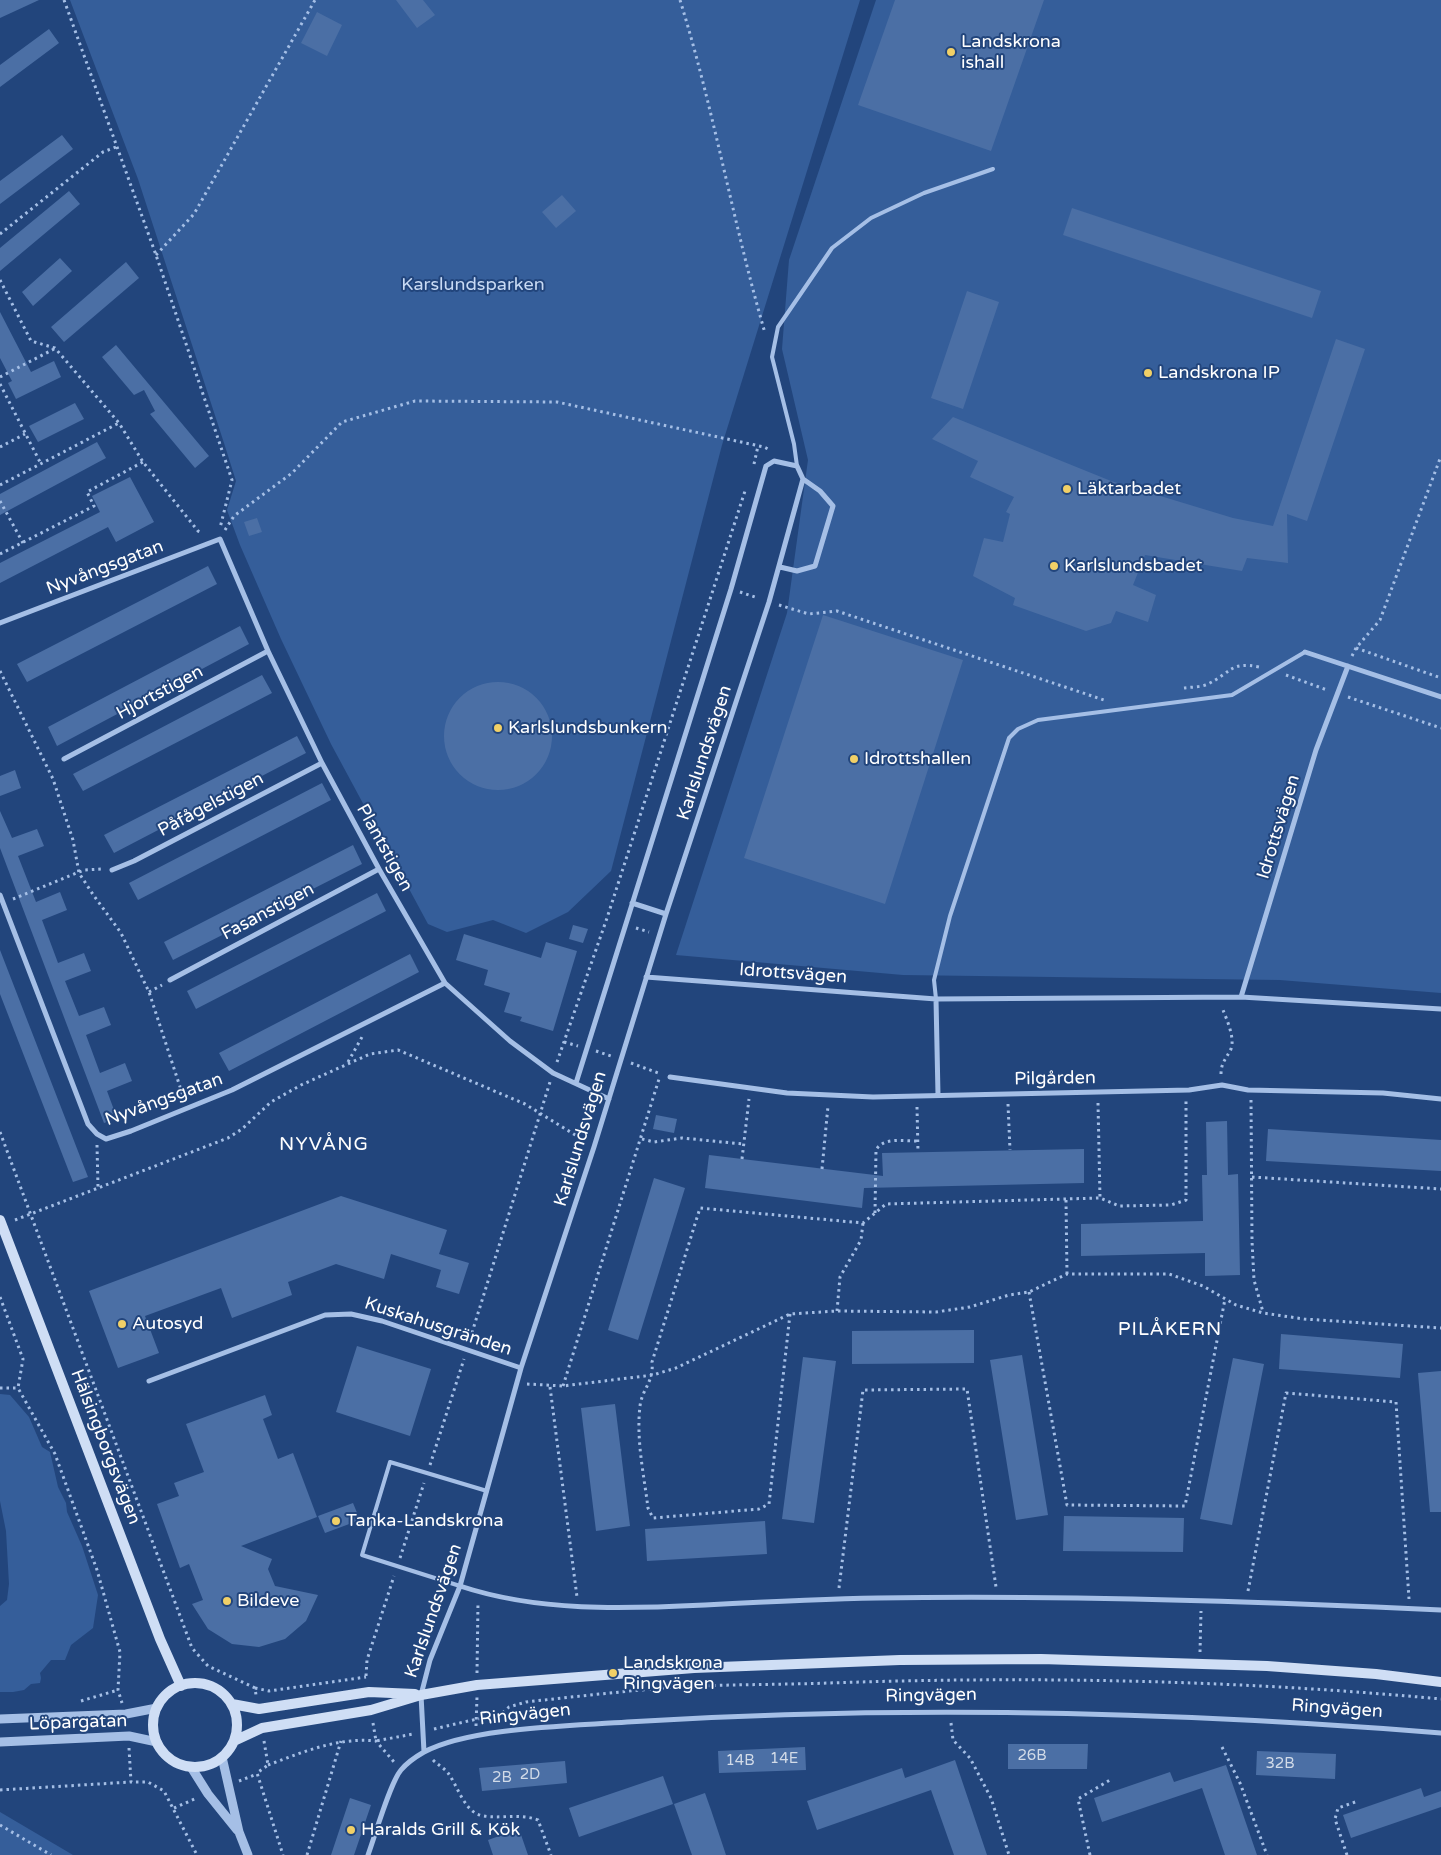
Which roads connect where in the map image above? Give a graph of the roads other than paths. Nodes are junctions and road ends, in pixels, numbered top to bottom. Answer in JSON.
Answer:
{"nodes":[{"id":1,"x":993,"y":169,"type":"dead end"},
{"id":2,"x":797,"y":466,"type":"junction"},
{"id":3,"x":803,"y":479,"type":"junction"},
{"id":4,"x":220,"y":539,"type":"joint"},
{"id":5,"x":780,"y":567,"type":"junction"},
{"id":6,"x":0,"y":623,"type":"edge"},
{"id":7,"x":268,"y":652,"type":"junction"},
{"id":8,"x":1305,"y":652,"type":"joint"},
{"id":9,"x":1348,"y":666,"type":"junction"},
{"id":10,"x":1441,"y":697,"type":"edge"},
{"id":11,"x":64,"y":759,"type":"dead end"},
{"id":12,"x":322,"y":763,"type":"junction"},
{"id":13,"x":379,"y":869,"type":"junction"},
{"id":14,"x":112,"y":870,"type":"road end"},
{"id":15,"x":0,"y":895,"type":"edge"},
{"id":16,"x":632,"y":903,"type":"junction"},
{"id":17,"x":666,"y":914,"type":"junction"},
{"id":18,"x":646,"y":977,"type":"junction"},
{"id":19,"x":170,"y":980,"type":"dead end"},
{"id":20,"x":445,"y":983,"type":"junction"},
{"id":21,"x":1241,"y":997,"type":"junction"},
{"id":22,"x":936,"y":999,"type":"junction"},
{"id":23,"x":1441,"y":1009,"type":"edge"},
{"id":24,"x":670,"y":1077,"type":"dead end"},
{"id":25,"x":576,"y":1083,"type":"junction"},
{"id":26,"x":938,"y":1095,"type":"junction"},
{"id":27,"x":609,"y":1099,"type":"junction"},
{"id":28,"x":1441,"y":1099,"type":"edge"},
{"id":29,"x":1,"y":1222,"type":"edge"},
{"id":30,"x":522,"y":1368,"type":"junction"},
{"id":31,"x":149,"y":1381,"type":"dead end"},
{"id":32,"x":486,"y":1491,"type":"junction"},
{"id":33,"x":460,"y":1586,"type":"junction"},
{"id":34,"x":1441,"y":1610,"type":"edge"},
{"id":35,"x":1441,"y":1680,"type":"edge"},
{"id":36,"x":181,"y":1686,"type":"junction"},
{"id":37,"x":421,"y":1695,"type":"junction"},
{"id":38,"x":232,"y":1704,"type":"junction"},
{"id":39,"x":157,"y":1708,"type":"junction"},
{"id":40,"x":0,"y":1719,"type":"edge"},
{"id":41,"x":1441,"y":1733,"type":"edge"},
{"id":42,"x":234,"y":1741,"type":"junction"},
{"id":43,"x":0,"y":1742,"type":"edge"},
{"id":44,"x":157,"y":1742,"type":"junction"},
{"id":45,"x":424,"y":1752,"type":"junction"},
{"id":46,"x":222,"y":1757,"type":"junction"},
{"id":47,"x":191,"y":1766,"type":"junction"},
{"id":48,"x":238,"y":1832,"type":"junction"},
{"id":49,"x":248,"y":1855,"type":"edge"},
{"id":50,"x":368,"y":1855,"type":"edge"}],
"edges":[{"from":1,"to":2,"type":"lane"},
{"from":2,"to":3,"type":"street"},
{"from":2,"to":16,"type":"street","name":"Karlslundsvägen"},
{"from":3,"to":5,"type":"street","name":"Karlslundsvägen"},
{"from":3,"to":5,"type":"street"},
{"from":4,"to":6,"type":"street","name":"Nyvångsgatan"},
{"from":4,"to":7,"type":"street","name":"Plantstigen"},
{"from":5,"to":17,"type":"street","name":"Karlslundsvägen"},
{"from":7,"to":11,"type":"street","name":"Hjortstigen"},
{"from":7,"to":12,"type":"street","name":"Plantstigen"},
{"from":8,"to":9,"type":"street"},
{"from":8,"to":22,"type":"lane"},
{"from":9,"to":10,"type":"street"},
{"from":9,"to":21,"type":"street","name":"Idrottsvägen"},
{"from":12,"to":13,"type":"street","name":"Plantstigen"},
{"from":12,"to":14,"type":"street","name":"Påfågelstigen"},
{"from":13,"to":19,"type":"street","name":"Fasanstigen"},
{"from":13,"to":20,"type":"street","name":"Plantstigen"},
{"from":15,"to":20,"type":"street","name":"Nyvångsgatan"},
{"from":16,"to":17,"type":"street"},
{"from":16,"to":25,"type":"street","name":"Karlslundsvägen"},
{"from":17,"to":18,"type":"street","name":"Karlslundsvägen"},
{"from":18,"to":22,"type":"street","name":"Idrottsvägen"},
{"from":18,"to":27,"type":"street","name":"Karlslundsvägen"},
{"from":20,"to":25,"type":"street","name":"Plantstigen"},
{"from":21,"to":22,"type":"street","name":"Idrottsvägen"},
{"from":21,"to":23,"type":"street","name":"Idrottsvägen"},
{"from":22,"to":26,"type":"street"},
{"from":24,"to":26,"type":"street","name":"Pilgården"},
{"from":25,"to":27,"type":"street","name":"Plantstigen"},
{"from":26,"to":28,"type":"street","name":"Pilgården"},
{"from":27,"to":30,"type":"street","name":"Karlslundsvägen"},
{"from":29,"to":36,"type":"main road","name":"Hälsingborgsvägen"},
{"from":30,"to":31,"type":"street","name":"Kuskahusgränden"},
{"from":30,"to":32,"type":"street","name":"Karlslundsvägen"},
{"from":32,"to":33,"type":"street","name":"Karlslundsvägen"},
{"from":32,"to":33,"type":"lane"},
{"from":33,"to":34,"type":"street"},
{"from":33,"to":37,"type":"street","name":"Karlslundsvägen"},
{"from":35,"to":37,"type":"main road","name":"Ringvägen"},
{"from":36,"to":38,"type":"main road"},
{"from":36,"to":39,"type":"main road"},
{"from":37,"to":38,"type":"main road","name":"Ringvägen"},
{"from":37,"to":42,"type":"main road","name":"Ringvägen"},
{"from":37,"to":45,"type":"street","name":"Karlslundsvägen"},
{"from":38,"to":42,"type":"main road"},
{"from":39,"to":40,"type":"street","name":"Löpargatan"},
{"from":39,"to":44,"type":"main road"},
{"from":41,"to":45,"type":"street","name":"Ringvägen"},
{"from":42,"to":46,"type":"main road"},
{"from":43,"to":44,"type":"street","name":"Löpargatan"},
{"from":44,"to":47,"type":"main road"},
{"from":45,"to":50,"type":"street"},
{"from":46,"to":47,"type":"main road"},
{"from":46,"to":48,"type":"street"},
{"from":47,"to":48,"type":"street"},
{"from":48,"to":49,"type":"street"}]}
